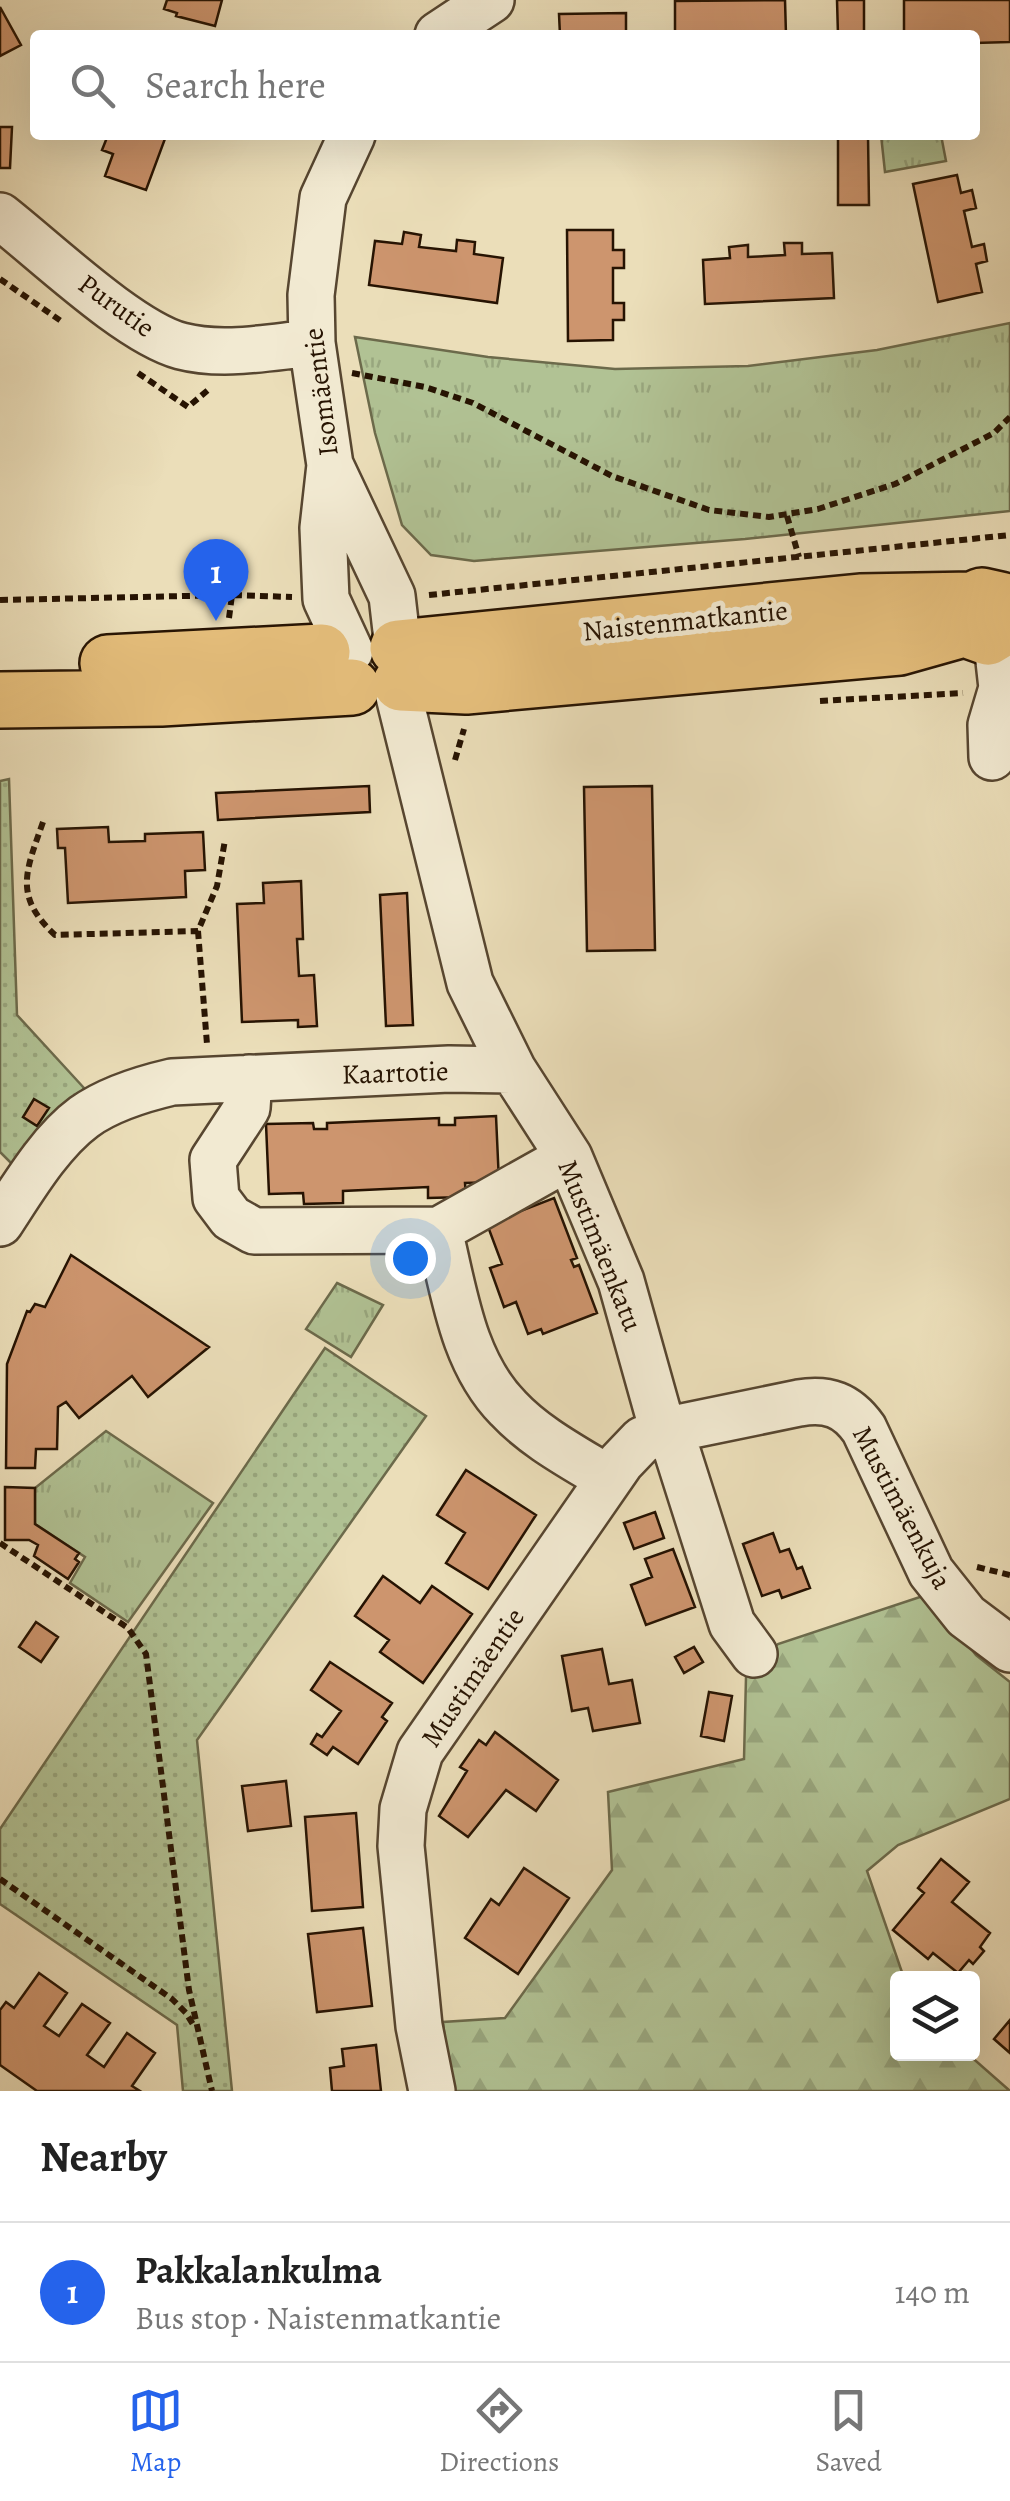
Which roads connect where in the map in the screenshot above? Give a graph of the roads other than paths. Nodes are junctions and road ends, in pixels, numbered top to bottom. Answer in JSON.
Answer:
{"nodes":[{"id":1,"x":491,"y":0,"type":"edge"},
{"id":2,"x":446,"y":30,"type":"edge"},
{"id":3,"x":350,"y":140,"type":"edge"},
{"id":4,"x":0,"y":216,"type":"edge"},
{"id":5,"x":314,"y":358,"type":"junction"},
{"id":6,"x":330,"y":465,"type":"junction"},
{"id":7,"x":993,"y":619,"type":"edge"},
{"id":8,"x":379,"y":664,"type":"junction"},
{"id":9,"x":0,"y":666,"type":"edge"},
{"id":10,"x":0,"y":700,"type":"edge"},
{"id":11,"x":991,"y":741,"type":"dead end"},
{"id":12,"x":513,"y":1070,"type":"junction"},
{"id":13,"x":249,"y":1078,"type":"junction"},
{"id":14,"x":569,"y":1158,"type":"junction"},
{"id":15,"x":0,"y":1223,"type":"edge"},
{"id":16,"x":440,"y":1230,"type":"junction"},
{"id":17,"x":663,"y":1431,"type":"junction"},
{"id":18,"x":610,"y":1479,"type":"junction"},
{"id":19,"x":1010,"y":1650,"type":"edge"},
{"id":20,"x":754,"y":1654,"type":"dead end"},
{"id":21,"x":432,"y":2091,"type":"edge"}],
"edges":[{"from":1,"to":2,"type":"street"},
{"from":3,"to":5,"type":"street","name":"Isomäentie"},
{"from":4,"to":5,"type":"street","name":"Purutie"},
{"from":5,"to":6,"type":"street","name":"Isomäentie"},
{"from":6,"to":8,"type":"street"},
{"from":6,"to":8,"type":"street","name":"Isomäentie"},
{"from":7,"to":8,"type":"main road","name":"Naistenmatkantie"},
{"from":7,"to":11,"type":"street"},
{"from":8,"to":9,"type":"main road","name":"Naistenmatkantie"},
{"from":8,"to":10,"type":"main road","name":"Naistenmatkantie"},
{"from":8,"to":12,"type":"street"},
{"from":12,"to":13,"type":"street","name":"Kaartotie"},
{"from":12,"to":14,"type":"street","name":"Mustimäenkatu"},
{"from":13,"to":15,"type":"street","name":"Kaartotie"},
{"from":13,"to":16,"type":"street"},
{"from":14,"to":16,"type":"street"},
{"from":14,"to":17,"type":"street","name":"Mustimäenkatu"},
{"from":16,"to":18,"type":"street"},
{"from":17,"to":18,"type":"street","name":"Mustimäentie"},
{"from":17,"to":19,"type":"street","name":"Mustimäenkuja"},
{"from":17,"to":20,"type":"street","name":"Mustimäenkatu"},
{"from":18,"to":21,"type":"street","name":"Mustimäentie"}]}
